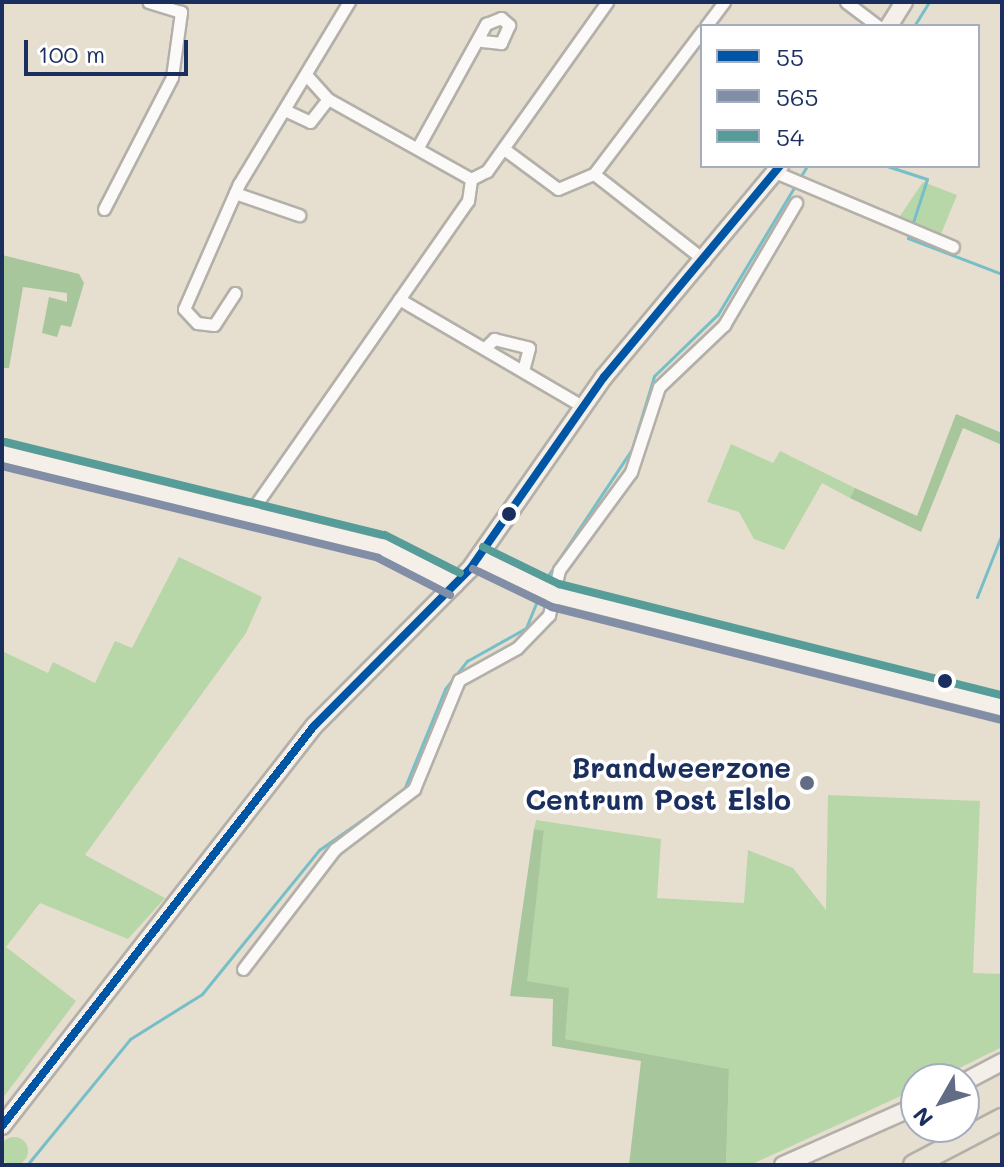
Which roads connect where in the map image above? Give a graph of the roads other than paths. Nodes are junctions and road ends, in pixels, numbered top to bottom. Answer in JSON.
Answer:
{"nodes":[{"id":1,"x":149,"y":2,"type":"edge"},
{"id":2,"x":349,"y":2,"type":"edge"},
{"id":3,"x":607,"y":2,"type":"edge"},
{"id":4,"x":724,"y":2,"type":"edge"},
{"id":5,"x":846,"y":2,"type":"edge"},
{"id":6,"x":904,"y":2,"type":"edge"},
{"id":7,"x":708,"y":24,"type":"edge"},
{"id":8,"x":875,"y":24,"type":"edge"},
{"id":9,"x":890,"y":24,"type":"edge"},
{"id":10,"x":700,"y":34,"type":"edge"},
{"id":11,"x":482,"y":41,"type":"dead end"},
{"id":12,"x":308,"y":77,"type":"junction"},
{"id":13,"x":328,"y":99,"type":"junction"},
{"id":14,"x":289,"y":112,"type":"junction"},
{"id":15,"x":418,"y":147,"type":"junction"},
{"id":16,"x":504,"y":149,"type":"junction"},
{"id":17,"x":777,"y":169,"type":"edge"},
{"id":18,"x":594,"y":174,"type":"junction"},
{"id":19,"x":471,"y":179,"type":"junction"},
{"id":20,"x":235,"y":193,"type":"junction"},
{"id":21,"x":796,"y":203,"type":"dead end"},
{"id":22,"x":104,"y":209,"type":"dead end"},
{"id":23,"x":299,"y":215,"type":"dead end"},
{"id":24,"x":953,"y":247,"type":"dead end"},
{"id":25,"x":704,"y":260,"type":"junction"},
{"id":26,"x":235,"y":293,"type":"dead end"},
{"id":27,"x":399,"y":299,"type":"junction"},
{"id":28,"x":485,"y":348,"type":"junction"},
{"id":29,"x":523,"y":370,"type":"junction"},
{"id":30,"x":582,"y":406,"type":"junction"},
{"id":31,"x":2,"y":454,"type":"edge"},
{"id":32,"x":250,"y":513,"type":"junction"},
{"id":33,"x":478,"y":558,"type":"junction"},
{"id":34,"x":455,"y":584,"type":"junction"},
{"id":35,"x":552,"y":594,"type":"junction"},
{"id":36,"x":1002,"y":707,"type":"edge"},
{"id":37,"x":243,"y":969,"type":"dead end"},
{"id":38,"x":1002,"y":1062,"type":"edge"},
{"id":39,"x":980,"y":1074,"type":"edge"},
{"id":40,"x":900,"y":1113,"type":"edge"},
{"id":41,"x":1002,"y":1119,"type":"edge"},
{"id":42,"x":2,"y":1126,"type":"edge"},
{"id":43,"x":783,"y":1165,"type":"edge"},
{"id":44,"x":914,"y":1165,"type":"edge"}],
"edges":[{"from":1,"to":22,"type":"street"},
{"from":2,"to":12,"type":"street"},
{"from":3,"to":16,"type":"street"},
{"from":4,"to":7,"type":"street"},
{"from":5,"to":8,"type":"street"},
{"from":6,"to":9,"type":"main road"},
{"from":10,"to":18,"type":"street"},
{"from":11,"to":15,"type":"street"},
{"from":12,"to":13,"type":"street"},
{"from":12,"to":14,"type":"street"},
{"from":13,"to":14,"type":"street"},
{"from":13,"to":15,"type":"street"},
{"from":14,"to":20,"type":"street"},
{"from":15,"to":19,"type":"street"},
{"from":16,"to":18,"type":"street"},
{"from":16,"to":19,"type":"street"},
{"from":17,"to":24,"type":"street"},
{"from":17,"to":25,"type":"main road"},
{"from":18,"to":25,"type":"street"},
{"from":19,"to":27,"type":"street"},
{"from":20,"to":23,"type":"street"},
{"from":20,"to":26,"type":"street"},
{"from":21,"to":35,"type":"street"},
{"from":25,"to":30,"type":"main road"},
{"from":27,"to":28,"type":"street"},
{"from":27,"to":32,"type":"street"},
{"from":28,"to":29,"type":"street"},
{"from":28,"to":29,"type":"street"},
{"from":29,"to":30,"type":"street"},
{"from":30,"to":33,"type":"main road"},
{"from":31,"to":32,"type":"main road"},
{"from":32,"to":34,"type":"main road"},
{"from":33,"to":34,"type":"main road"},
{"from":33,"to":35,"type":"main road"},
{"from":34,"to":42,"type":"main road"},
{"from":35,"to":36,"type":"main road"},
{"from":35,"to":37,"type":"street"},
{"from":38,"to":39,"type":"main road"},
{"from":40,"to":43,"type":"main road"},
{"from":41,"to":44,"type":"highway"}]}
